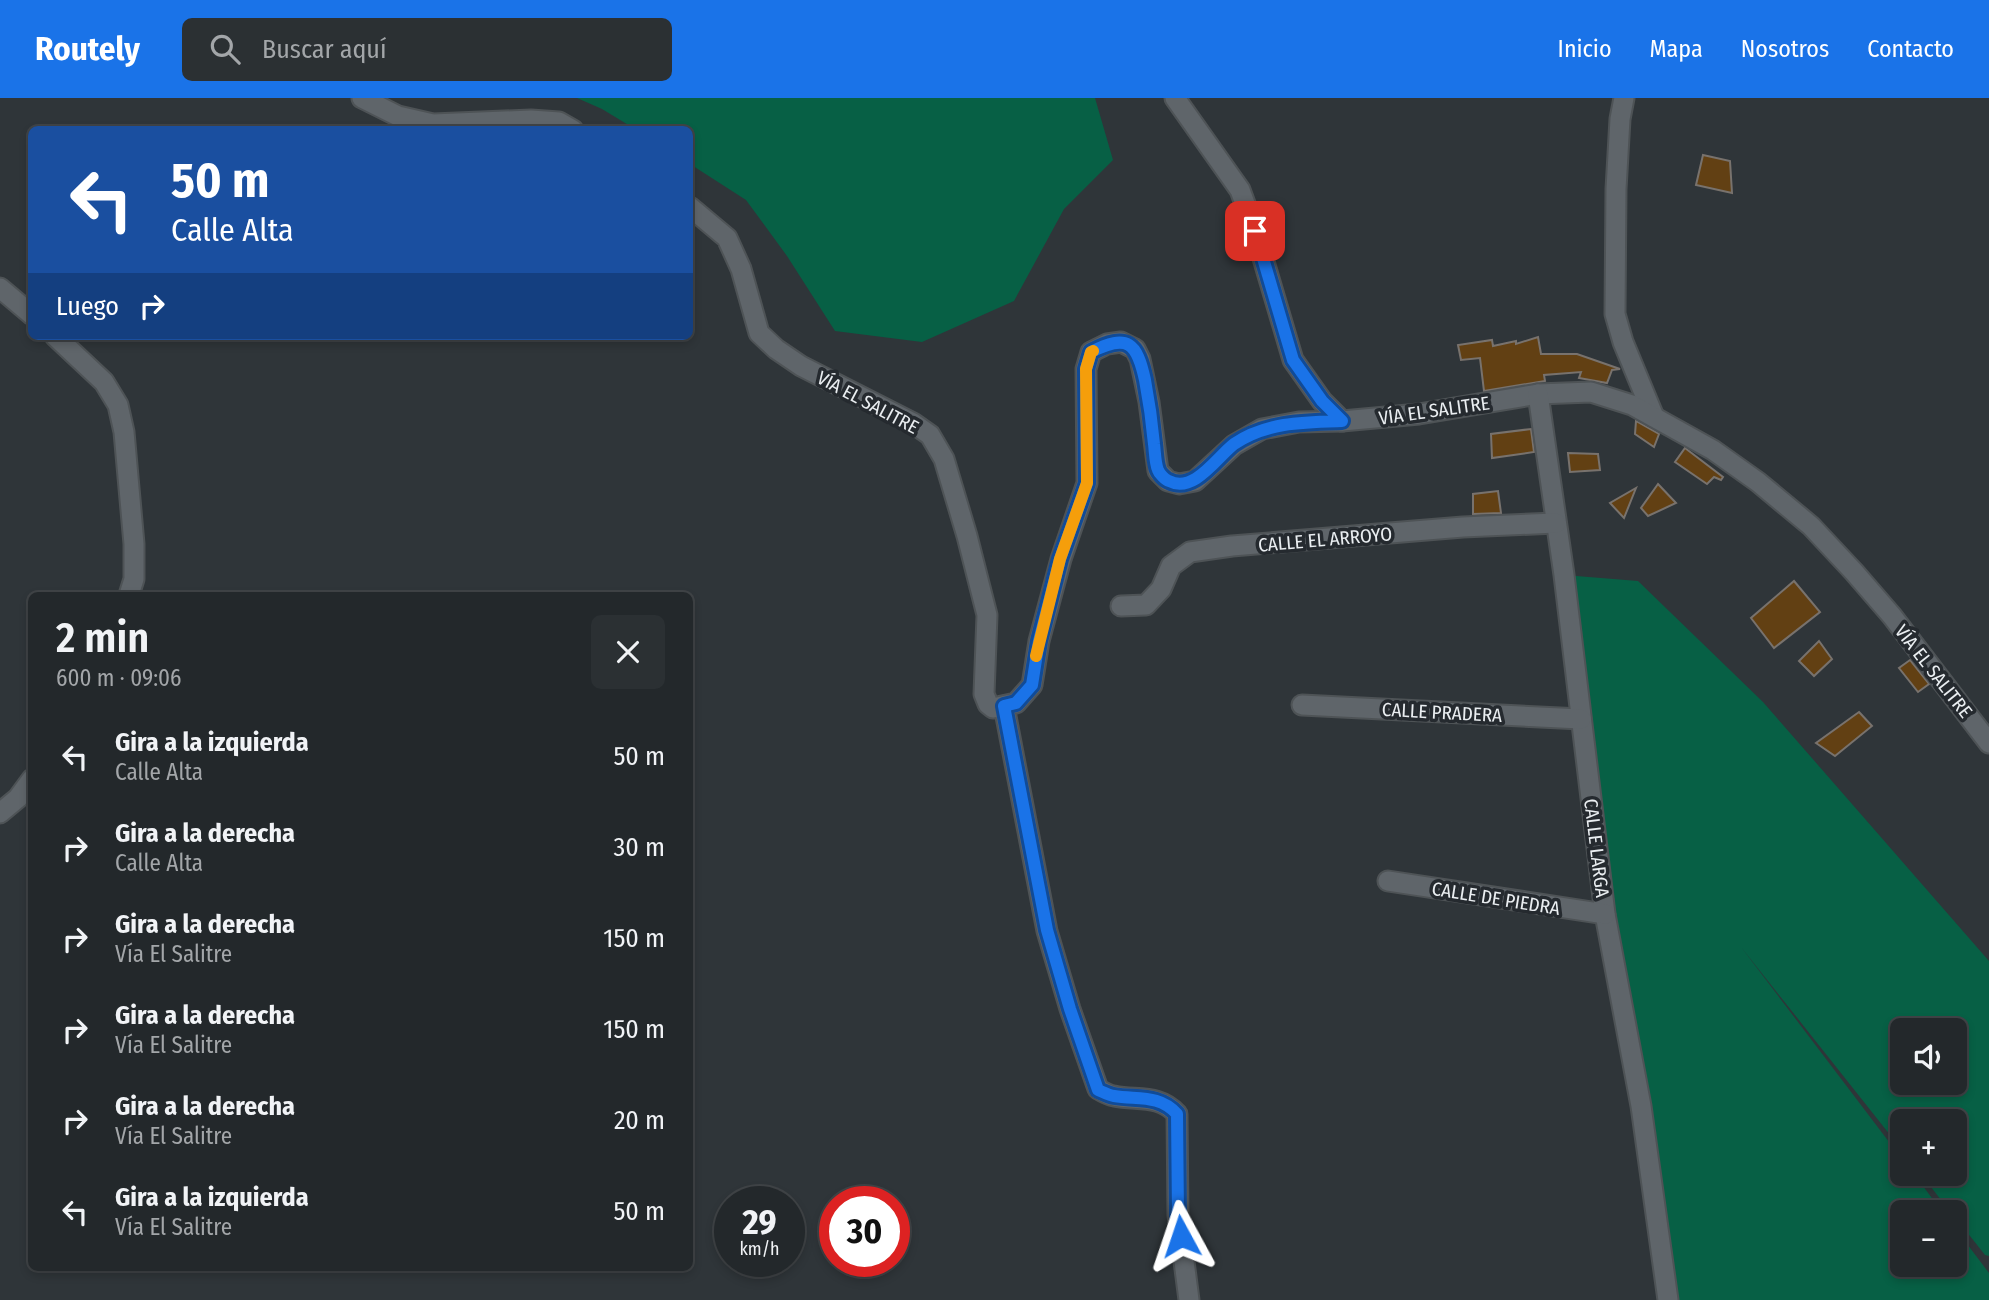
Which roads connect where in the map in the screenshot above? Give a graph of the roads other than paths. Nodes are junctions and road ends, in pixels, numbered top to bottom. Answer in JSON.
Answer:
{"nodes":[{"id":1,"x":362,"y":98,"type":"edge"},
{"id":2,"x":1175,"y":98,"type":"edge"},
{"id":3,"x":1624,"y":98,"type":"edge"},
{"id":4,"x":566,"y":126,"type":"edge"},
{"id":5,"x":693,"y":210,"type":"edge"},
{"id":6,"x":0,"y":288,"type":"edge"},
{"id":7,"x":28,"y":312,"type":"edge"},
{"id":8,"x":59,"y":340,"type":"edge"},
{"id":9,"x":1538,"y":394,"type":"junction"},
{"id":10,"x":1654,"y":417,"type":"junction"},
{"id":11,"x":1342,"y":421,"type":"junction"},
{"id":12,"x":1556,"y":523,"type":"junction"},
{"id":13,"x":130,"y":592,"type":"edge"},
{"id":14,"x":1121,"y":606,"type":"dead end"},
{"id":15,"x":1302,"y":705,"type":"dead end"},
{"id":16,"x":1004,"y":706,"type":"junction"},
{"id":17,"x":1581,"y":719,"type":"junction"},
{"id":18,"x":1989,"y":743,"type":"edge"},
{"id":19,"x":28,"y":784,"type":"edge"},
{"id":20,"x":0,"y":813,"type":"edge"},
{"id":21,"x":1388,"y":881,"type":"dead end"},
{"id":22,"x":1605,"y":914,"type":"junction"},
{"id":23,"x":1189,"y":1300,"type":"edge"},
{"id":24,"x":1668,"y":1300,"type":"edge"}],
"edges":[{"from":1,"to":4,"type":"street"},
{"from":2,"to":11,"type":"street"},
{"from":3,"to":10,"type":"street"},
{"from":5,"to":16,"type":"street","name":"VÍA EL SALITRE"},
{"from":6,"to":7,"type":"street"},
{"from":8,"to":13,"type":"street"},
{"from":9,"to":10,"type":"street","name":"VÍA EL SALITRE"},
{"from":9,"to":11,"type":"street","name":"VÍA EL SALITRE"},
{"from":9,"to":12,"type":"street","name":"CALLE LARGA"},
{"from":10,"to":18,"type":"street","name":"VÍA EL SALITRE"},
{"from":11,"to":16,"type":"street","name":"VÍA EL SALITRE"},
{"from":12,"to":14,"type":"street","name":"CALLE EL ARROYO"},
{"from":12,"to":17,"type":"street","name":"CALLE LARGA"},
{"from":15,"to":17,"type":"street","name":"CALLE PRADERA"},
{"from":16,"to":23,"type":"street"},
{"from":17,"to":22,"type":"street","name":"CALLE LARGA"},
{"from":19,"to":20,"type":"street"},
{"from":21,"to":22,"type":"street","name":"CALLE DE PIEDRA"},
{"from":22,"to":24,"type":"street","name":"CALLE LARGA"}]}
